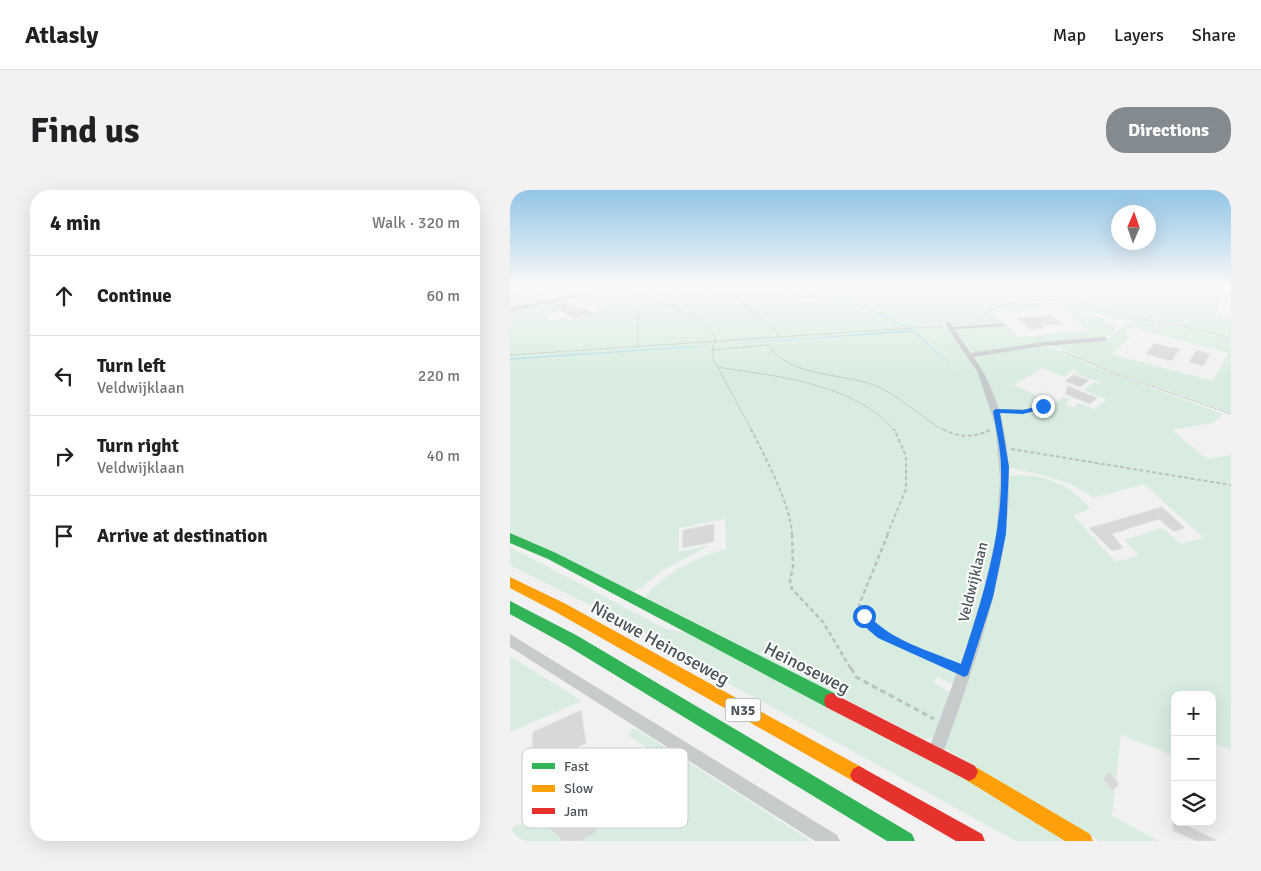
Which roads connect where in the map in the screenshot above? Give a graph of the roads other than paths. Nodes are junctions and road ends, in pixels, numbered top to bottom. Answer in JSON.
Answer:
{"nodes":[{"id":1,"x":1003,"y":325,"type":"dead end"},
{"id":2,"x":950,"y":326,"type":"joint"},
{"id":3,"x":1105,"y":339,"type":"dead end"},
{"id":4,"x":971,"y":355,"type":"junction"},
{"id":5,"x":1051,"y":402,"type":"dead end"},
{"id":6,"x":996,"y":411,"type":"junction"},
{"id":7,"x":510,"y":538,"type":"edge"},
{"id":8,"x":510,"y":582,"type":"edge"},
{"id":9,"x":510,"y":607,"type":"edge"},
{"id":10,"x":510,"y":640,"type":"edge"},
{"id":11,"x":682,"y":748,"type":"edge"},
{"id":12,"x":688,"y":751,"type":"edge"},
{"id":13,"x":935,"y":754,"type":"junction"},
{"id":14,"x":831,"y":841,"type":"edge"},
{"id":15,"x":905,"y":841,"type":"edge"},
{"id":16,"x":975,"y":841,"type":"edge"},
{"id":17,"x":1083,"y":841,"type":"edge"}],
"edges":[{"from":1,"to":2,"type":"lane"},
{"from":2,"to":4,"type":"street","name":"Veldwijklaan"},
{"from":3,"to":4,"type":"street"},
{"from":4,"to":6,"type":"street","name":"Veldwijklaan"},
{"from":5,"to":6,"type":"lane"},
{"from":6,"to":13,"type":"street","name":"Veldwijklaan"},
{"from":7,"to":13,"type":"main road","name":"Heinoseweg"},
{"from":8,"to":16,"type":"main road","name":"Nieuwe Heinoseweg","number":"N35"},
{"from":9,"to":15,"type":"main road","number":"N35"},
{"from":10,"to":11,"type":"street"},
{"from":12,"to":14,"type":"street"},
{"from":13,"to":17,"type":"main road","name":"Heinoseweg"}]}
